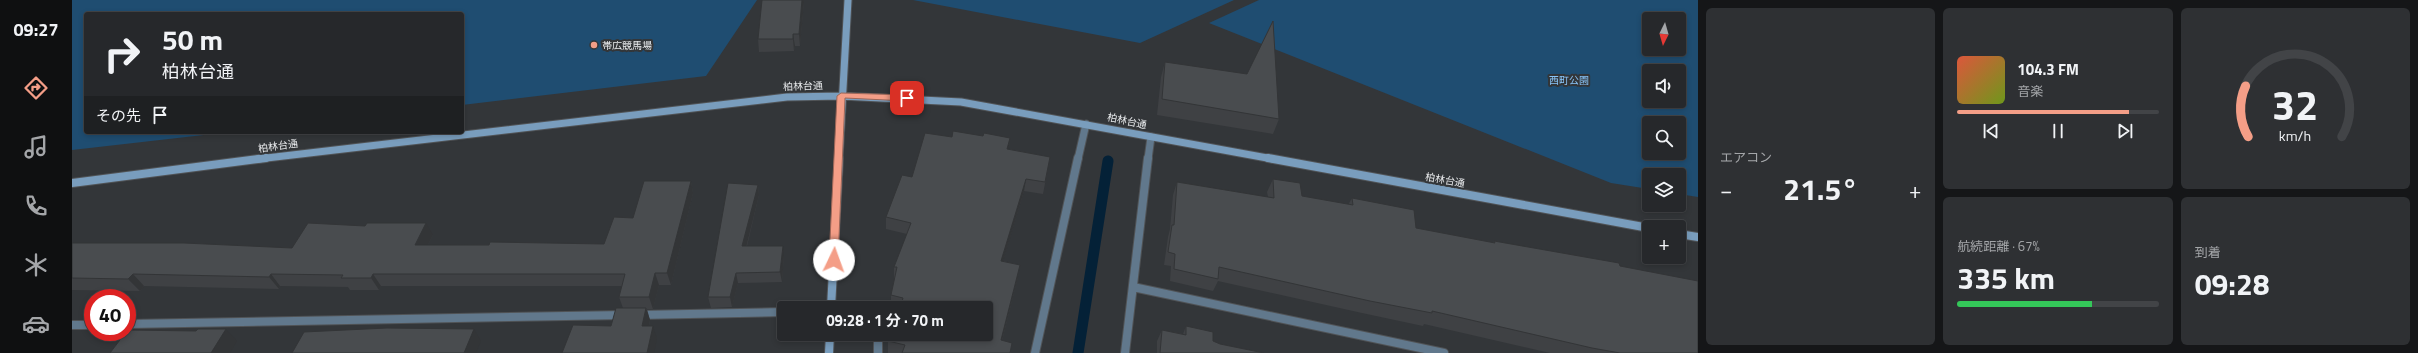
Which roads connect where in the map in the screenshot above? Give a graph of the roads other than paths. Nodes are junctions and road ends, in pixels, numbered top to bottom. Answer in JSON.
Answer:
{"nodes":[{"id":1,"x":848,"y":0,"type":"edge"},
{"id":2,"x":841,"y":96,"type":"junction"},
{"id":3,"x":1086,"y":124,"type":"junction"},
{"id":4,"x":464,"y":133,"type":"edge"},
{"id":5,"x":454,"y":134,"type":"edge"},
{"id":6,"x":1151,"y":137,"type":"junction"},
{"id":7,"x":72,"y":183,"type":"edge"},
{"id":8,"x":1642,"y":227,"type":"edge"},
{"id":9,"x":1686,"y":235,"type":"edge"},
{"id":10,"x":1698,"y":237,"type":"edge"},
{"id":11,"x":1133,"y":287,"type":"junction"},
{"id":12,"x":831,"y":301,"type":"edge"},
{"id":13,"x":777,"y":312,"type":"edge"},
{"id":14,"x":84,"y":324,"type":"edge"},
{"id":15,"x":136,"y":324,"type":"edge"},
{"id":16,"x":72,"y":325,"type":"edge"},
{"id":17,"x":830,"y":341,"type":"edge"},
{"id":18,"x":878,"y":341,"type":"edge"},
{"id":19,"x":829,"y":353,"type":"edge"},
{"id":20,"x":878,"y":353,"type":"edge"},
{"id":21,"x":1035,"y":353,"type":"edge"},
{"id":22,"x":1125,"y":353,"type":"edge"},
{"id":23,"x":1444,"y":353,"type":"edge"}],
"edges":[{"from":1,"to":2,"type":"street"},
{"from":2,"to":3,"type":"street","name":"柏林台通"},
{"from":2,"to":4,"type":"street","name":"柏林台通"},
{"from":2,"to":12,"type":"street"},
{"from":3,"to":6,"type":"street","name":"柏林台通"},
{"from":3,"to":21,"type":"street"},
{"from":5,"to":7,"type":"street","name":"柏林台通"},
{"from":6,"to":8,"type":"street","name":"柏林台通"},
{"from":6,"to":11,"type":"street"},
{"from":9,"to":10,"type":"street"},
{"from":11,"to":22,"type":"street"},
{"from":11,"to":23,"type":"street"},
{"from":13,"to":15,"type":"street"},
{"from":14,"to":16,"type":"street"},
{"from":17,"to":19,"type":"street"},
{"from":18,"to":20,"type":"street"}]}
